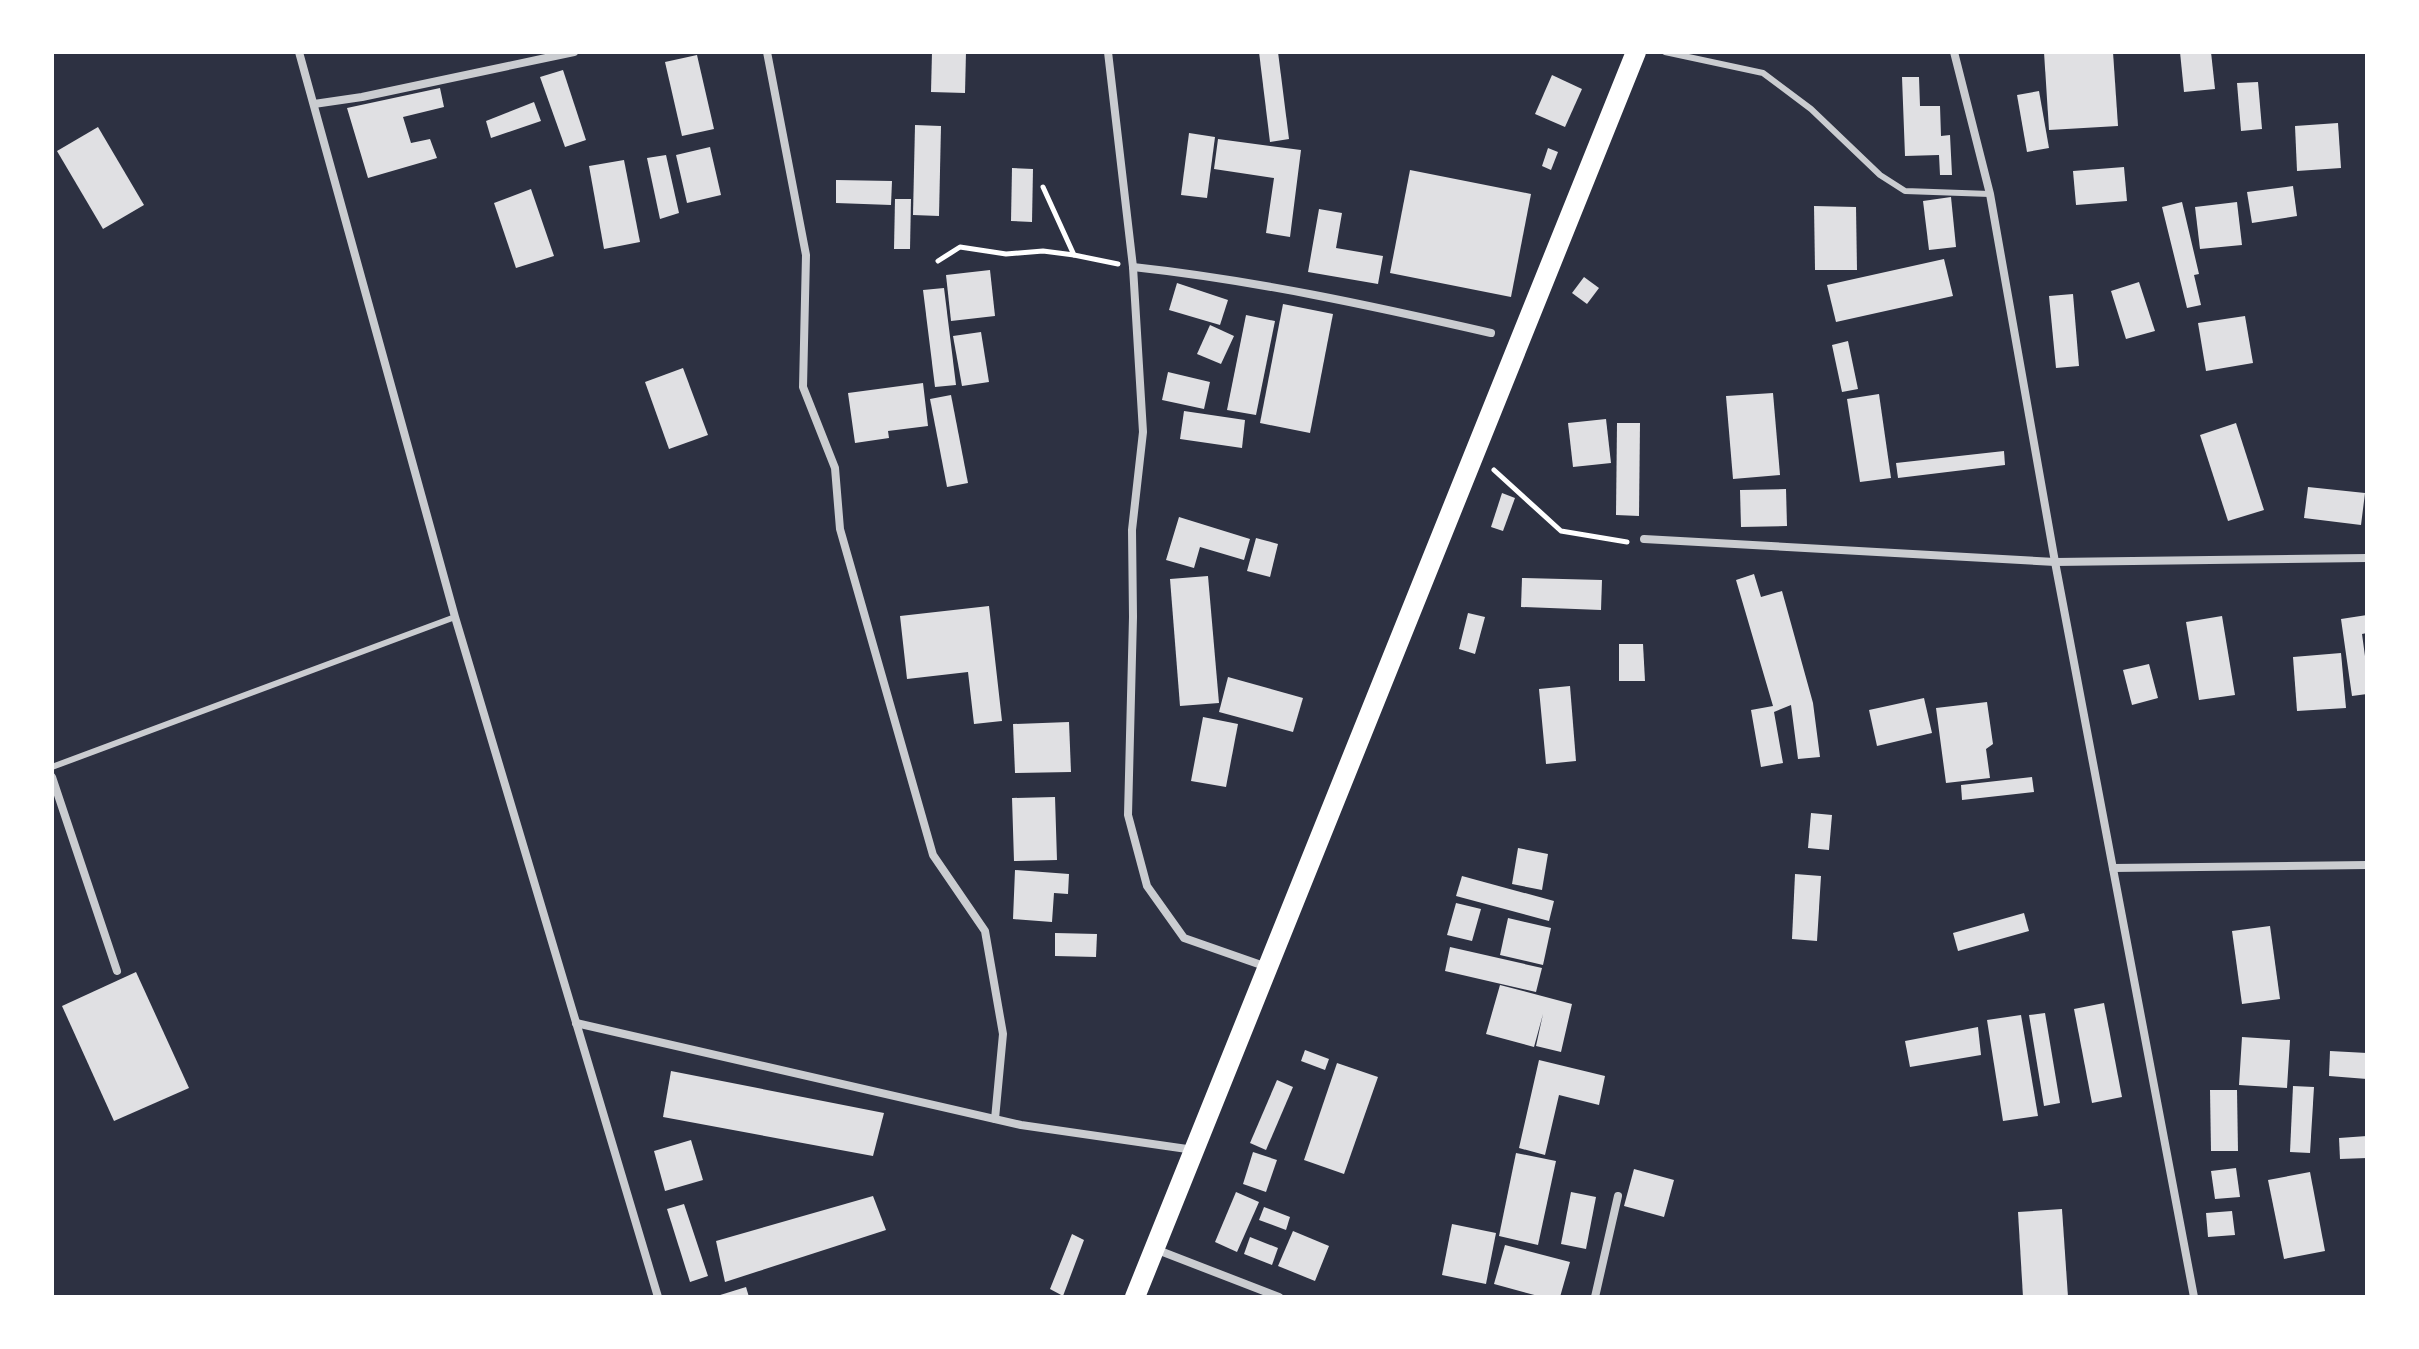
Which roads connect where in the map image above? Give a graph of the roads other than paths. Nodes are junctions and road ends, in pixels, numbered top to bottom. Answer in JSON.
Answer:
{"nodes":[{"id":1,"x":299,"y":52,"type":"edge"},
{"id":2,"x":574,"y":52,"type":"edge"},
{"id":3,"x":767,"y":52,"type":"edge"},
{"id":4,"x":1108,"y":52,"type":"edge"},
{"id":5,"x":1636,"y":52,"type":"edge"},
{"id":6,"x":1665,"y":52,"type":"edge"},
{"id":7,"x":1954,"y":52,"type":"edge"},
{"id":8,"x":314,"y":104,"type":"junction"},
{"id":9,"x":1990,"y":194,"type":"junction"},
{"id":10,"x":1133,"y":267,"type":"junction"},
{"id":11,"x":1491,"y":333,"type":"dead end"},
{"id":12,"x":1644,"y":539,"type":"road end"},
{"id":13,"x":2367,"y":558,"type":"edge"},
{"id":14,"x":2055,"y":562,"type":"junction"},
{"id":15,"x":455,"y":617,"type":"junction"},
{"id":16,"x":52,"y":767,"type":"edge"},
{"id":17,"x":52,"y":777,"type":"edge"},
{"id":18,"x":2367,"y":865,"type":"edge"},
{"id":19,"x":2113,"y":868,"type":"junction"},
{"id":20,"x":1267,"y":967,"type":"junction"},
{"id":21,"x":117,"y":971,"type":"dead end"},
{"id":22,"x":576,"y":1023,"type":"junction"},
{"id":23,"x":995,"y":1119,"type":"junction"},
{"id":24,"x":1194,"y":1150,"type":"junction"},
{"id":25,"x":1618,"y":1196,"type":"dead end"},
{"id":26,"x":1154,"y":1248,"type":"junction"},
{"id":27,"x":658,"y":1297,"type":"edge"},
{"id":28,"x":1135,"y":1297,"type":"edge"},
{"id":29,"x":1279,"y":1297,"type":"edge"},
{"id":30,"x":1595,"y":1297,"type":"edge"},
{"id":31,"x":2194,"y":1297,"type":"edge"}],
"edges":[{"from":1,"to":8,"type":"street"},
{"from":2,"to":8,"type":"street"},
{"from":3,"to":23,"type":"street"},
{"from":4,"to":10,"type":"street"},
{"from":5,"to":20,"type":"main road"},
{"from":6,"to":9,"type":"lane"},
{"from":7,"to":9,"type":"street"},
{"from":8,"to":15,"type":"street"},
{"from":9,"to":14,"type":"street"},
{"from":10,"to":11,"type":"street"},
{"from":10,"to":20,"type":"street"},
{"from":12,"to":14,"type":"street"},
{"from":13,"to":14,"type":"street"},
{"from":14,"to":19,"type":"street"},
{"from":15,"to":16,"type":"lane"},
{"from":15,"to":22,"type":"street"},
{"from":17,"to":21,"type":"street"},
{"from":18,"to":19,"type":"street"},
{"from":19,"to":31,"type":"street"},
{"from":20,"to":24,"type":"main road"},
{"from":22,"to":23,"type":"street"},
{"from":22,"to":27,"type":"street"},
{"from":23,"to":24,"type":"street"},
{"from":24,"to":26,"type":"main road"},
{"from":25,"to":30,"type":"street"},
{"from":26,"to":28,"type":"main road"},
{"from":26,"to":29,"type":"street"}]}
